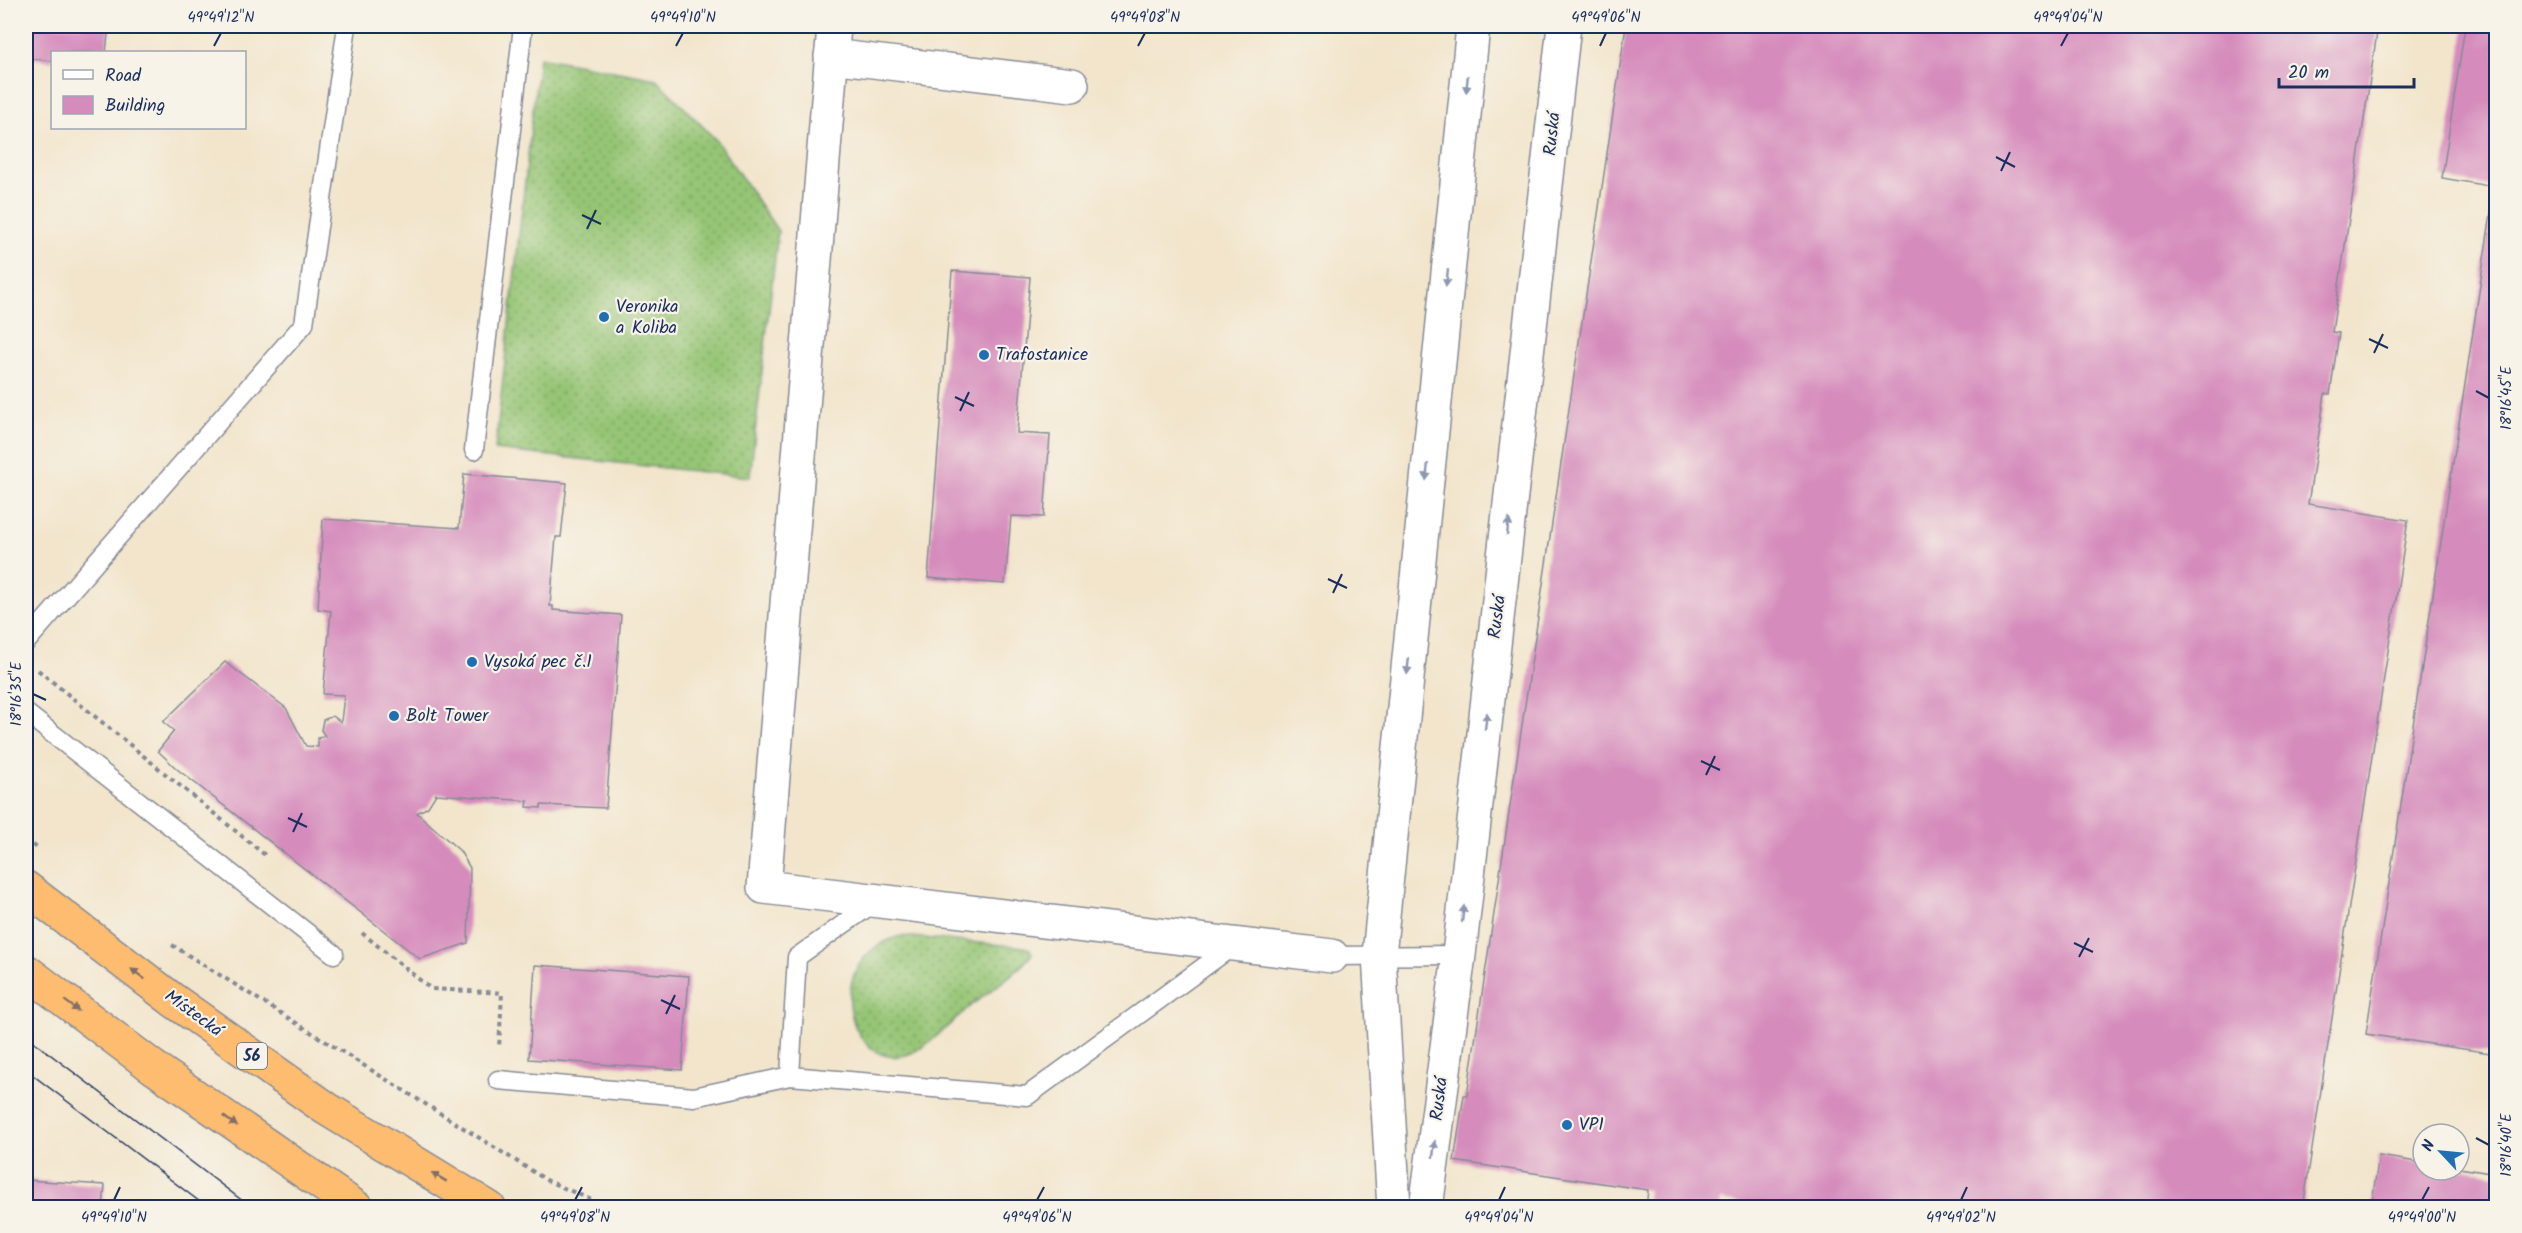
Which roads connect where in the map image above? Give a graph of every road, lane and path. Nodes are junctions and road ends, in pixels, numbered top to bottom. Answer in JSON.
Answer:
{"nodes":[{"id":1,"x":347,"y":26,"type":"edge"},
{"id":2,"x":523,"y":26,"type":"edge"},
{"id":3,"x":1473,"y":26,"type":"edge"},
{"id":4,"x":1564,"y":26,"type":"edge"},
{"id":5,"x":832,"y":41,"type":"edge"},
{"id":6,"x":1072,"y":85,"type":"dead end"},
{"id":7,"x":474,"y":450,"type":"dead end"},
{"id":8,"x":26,"y":642,"type":"edge"},
{"id":9,"x":35,"y":668,"type":"dead end"},
{"id":10,"x":26,"y":713,"type":"edge"},
{"id":11,"x":26,"y":839,"type":"edge"},
{"id":12,"x":44,"y":853,"type":"dead end"},
{"id":13,"x":274,"y":862,"type":"dead end"},
{"id":14,"x":26,"y":888,"type":"edge"},
{"id":15,"x":877,"y":900,"type":"junction"},
{"id":16,"x":357,"y":929,"type":"dead end"},
{"id":17,"x":165,"y":941,"type":"dead end"},
{"id":18,"x":1234,"y":945,"type":"junction"},
{"id":19,"x":334,"y":954,"type":"dead end"},
{"id":20,"x":1379,"y":955,"type":"junction"},
{"id":21,"x":1459,"y":955,"type":"junction"},
{"id":22,"x":1332,"y":956,"type":"joint"},
{"id":23,"x":26,"y":971,"type":"edge"},
{"id":24,"x":790,"y":1077,"type":"junction"},
{"id":25,"x":498,"y":1080,"type":"joint"},
{"id":26,"x":357,"y":1208,"type":"edge"},
{"id":27,"x":489,"y":1208,"type":"edge"},
{"id":28,"x":610,"y":1208,"type":"edge"},
{"id":29,"x":1394,"y":1208,"type":"edge"},
{"id":30,"x":1426,"y":1208,"type":"edge"}],
"edges":[{"from":1,"to":8,"type":"lane"},
{"from":2,"to":7,"type":"lane"},
{"from":3,"to":20,"type":"street","one_way":true},
{"from":21,"to":4,"type":"street","name":"Ruská","one_way":true},
{"from":5,"to":6,"type":"street"},
{"from":5,"to":15,"type":"street"},
{"from":9,"to":13,"type":"path"},
{"from":10,"to":19,"type":"lane"},
{"from":11,"to":12,"type":"path"},
{"from":27,"to":14,"type":"highway","name":"Místecká","number":"56","one_way":true},
{"from":15,"to":18,"type":"street"},
{"from":15,"to":24,"type":"lane"},
{"from":16,"to":25,"type":"path"},
{"from":17,"to":28,"type":"path"},
{"from":18,"to":22,"type":"street"},
{"from":18,"to":24,"type":"lane"},
{"from":20,"to":21,"type":"lane"},
{"from":20,"to":22,"type":"lane"},
{"from":20,"to":29,"type":"street"},
{"from":30,"to":21,"type":"street","name":"Ruská","one_way":true},
{"from":23,"to":26,"type":"highway","one_way":true},
{"from":24,"to":25,"type":"lane"}]}
